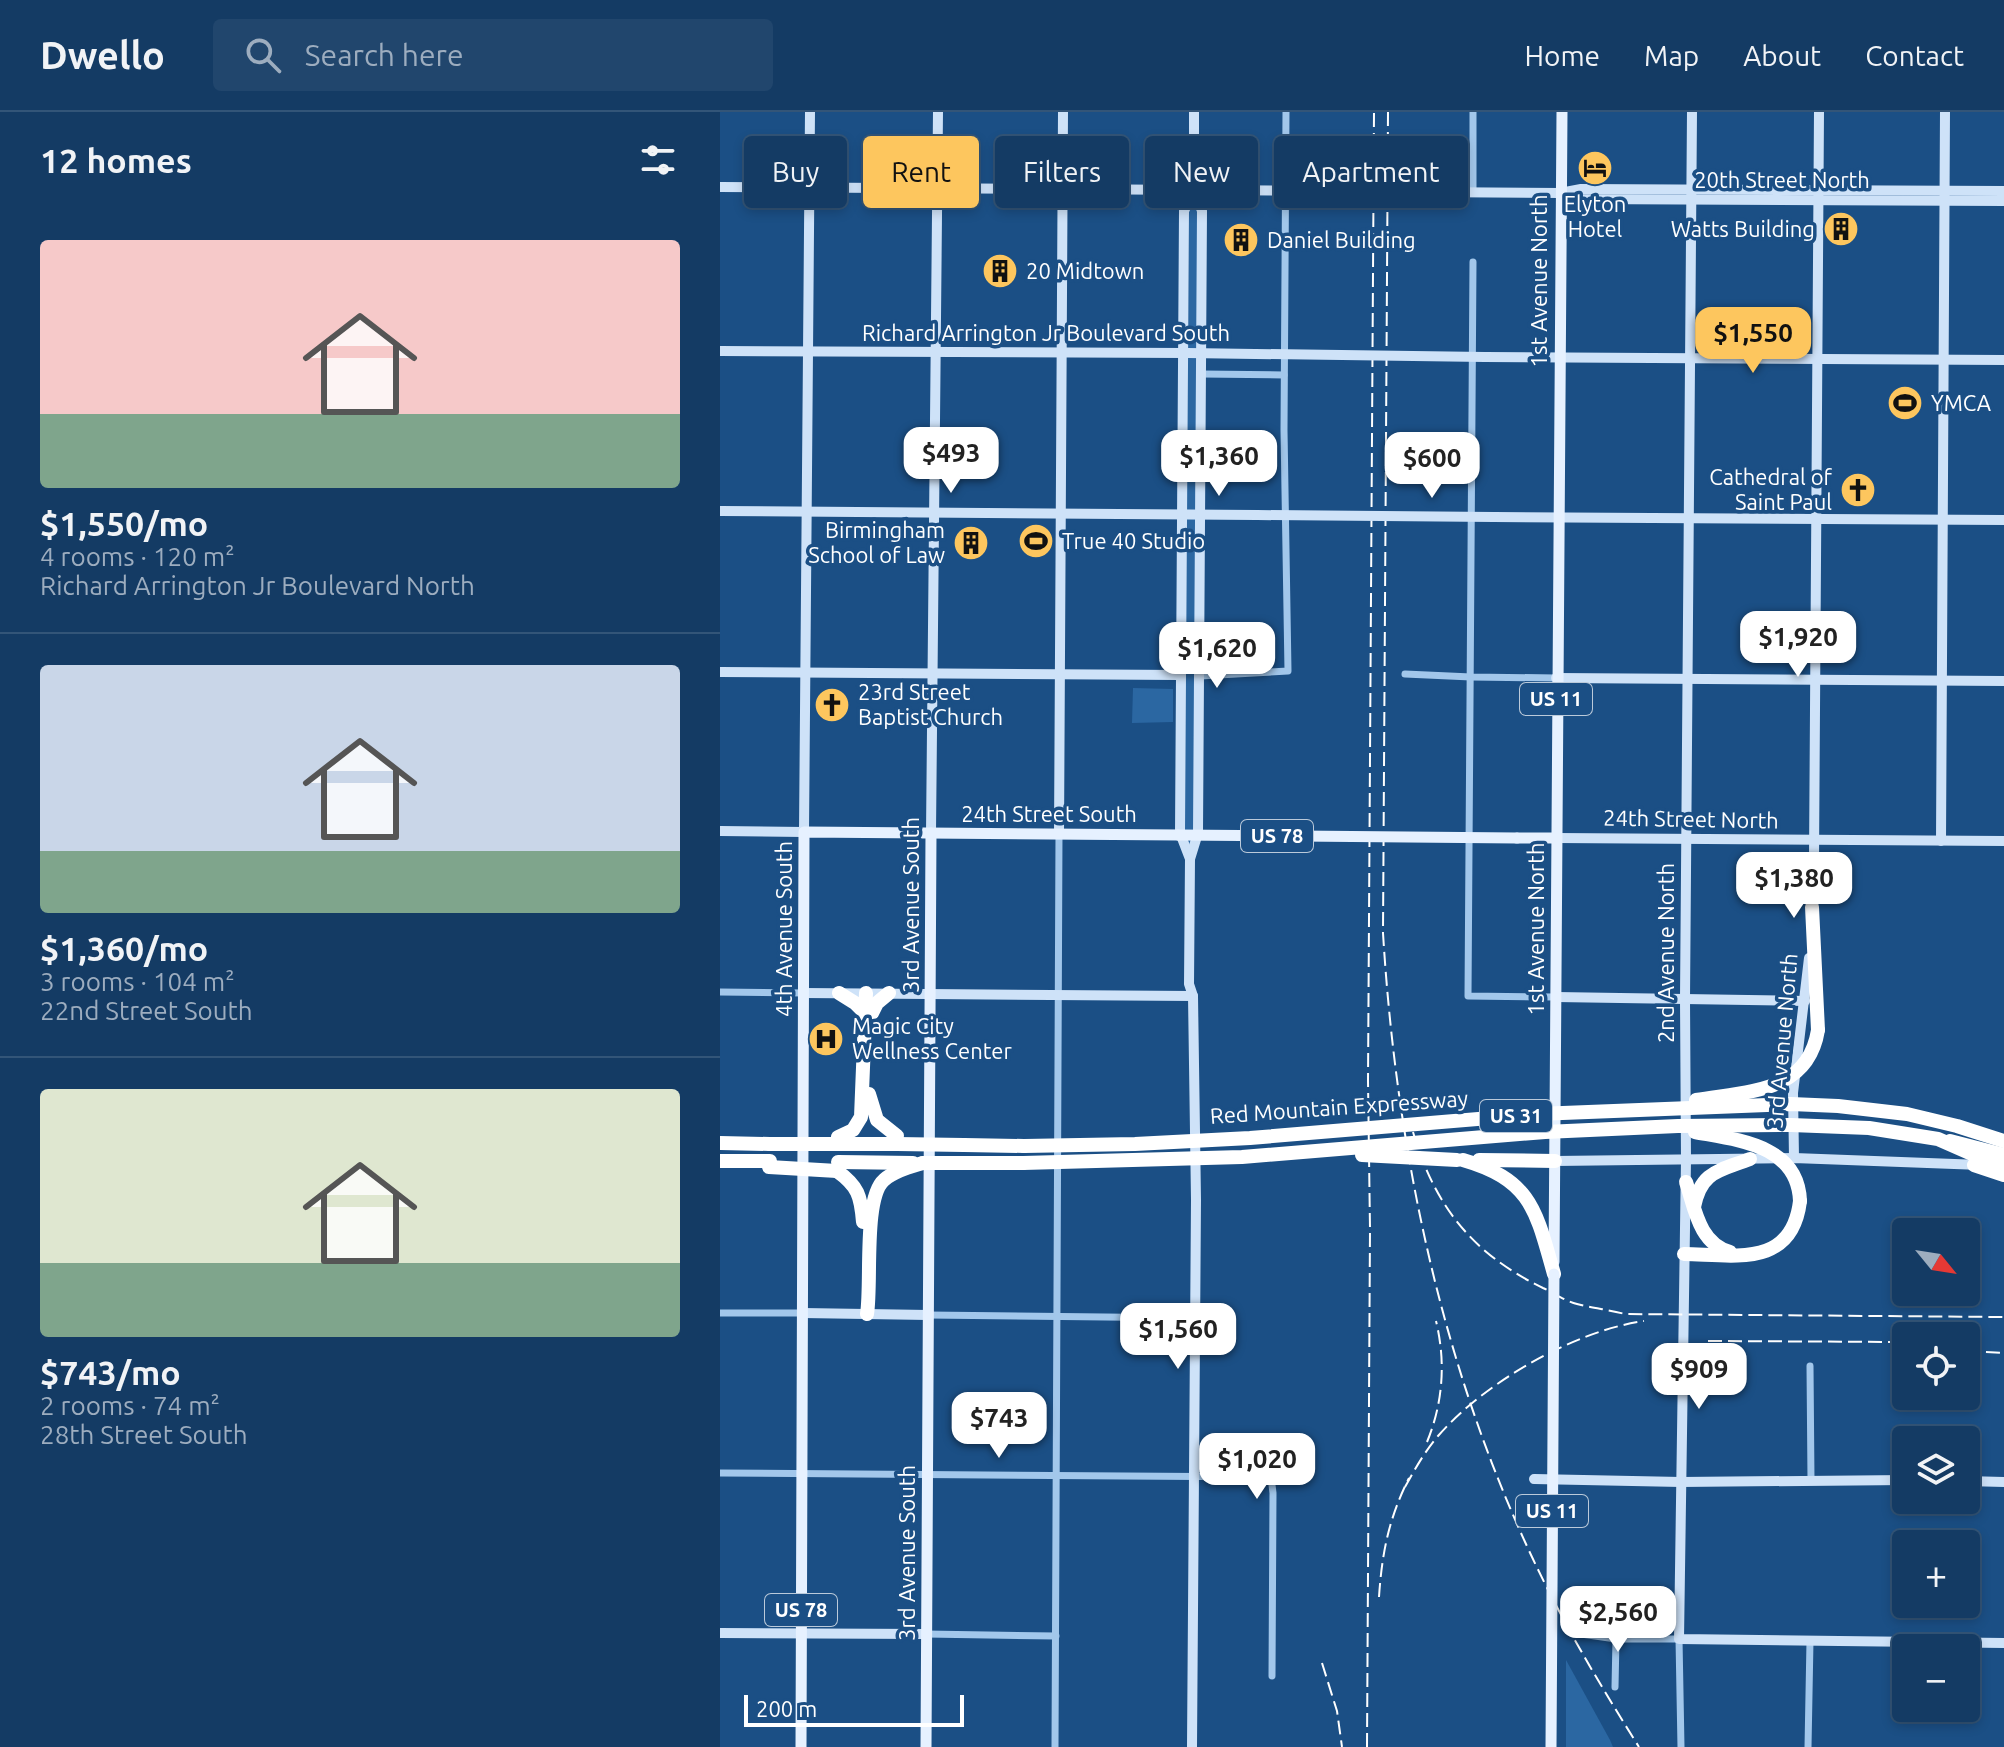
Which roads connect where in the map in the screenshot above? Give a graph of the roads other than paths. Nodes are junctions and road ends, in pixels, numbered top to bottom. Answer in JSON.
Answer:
{"nodes":[{"id":1,"x":810,"y":112,"type":"edge"},
{"id":2,"x":938,"y":112,"type":"edge"},
{"id":3,"x":1063,"y":112,"type":"edge"},
{"id":4,"x":1194,"y":112,"type":"edge"},
{"id":5,"x":1286,"y":112,"type":"edge"},
{"id":6,"x":1473,"y":112,"type":"edge"},
{"id":7,"x":1562,"y":112,"type":"edge"},
{"id":8,"x":1692,"y":112,"type":"edge"},
{"id":9,"x":1819,"y":112,"type":"edge"},
{"id":10,"x":1945,"y":112,"type":"edge"},
{"id":11,"x":810,"y":136,"type":"edge"},
{"id":12,"x":938,"y":136,"type":"edge"},
{"id":13,"x":1063,"y":136,"type":"edge"},
{"id":14,"x":1194,"y":136,"type":"edge"},
{"id":15,"x":1286,"y":136,"type":"edge"},
{"id":16,"x":720,"y":187,"type":"edge"},
{"id":17,"x":744,"y":187,"type":"edge"},
{"id":18,"x":2004,"y":191,"type":"edge"},
{"id":19,"x":1468,"y":193,"type":"edge"},
{"id":20,"x":1473,"y":193,"type":"junction"},
{"id":21,"x":1560,"y":193,"type":"junction"},
{"id":22,"x":1691,"y":194,"type":"junction"},
{"id":23,"x":1818,"y":195,"type":"junction"},
{"id":24,"x":1944,"y":196,"type":"junction"},
{"id":25,"x":2004,"y":201,"type":"edge"},
{"id":26,"x":810,"y":208,"type":"edge"},
{"id":27,"x":937,"y":208,"type":"edge"},
{"id":28,"x":1063,"y":208,"type":"edge"},
{"id":29,"x":1185,"y":208,"type":"edge"},
{"id":30,"x":1201,"y":208,"type":"edge"},
{"id":31,"x":1285,"y":208,"type":"edge"},
{"id":32,"x":1473,"y":262,"type":"dead end"},
{"id":33,"x":720,"y":351,"type":"edge"},
{"id":34,"x":807,"y":351,"type":"junction"},
{"id":35,"x":935,"y":352,"type":"junction"},
{"id":36,"x":1061,"y":352,"type":"junction"},
{"id":37,"x":1186,"y":353,"type":"junction"},
{"id":38,"x":1559,"y":357,"type":"junction"},
{"id":39,"x":1690,"y":358,"type":"junction"},
{"id":40,"x":1816,"y":359,"type":"junction"},
{"id":41,"x":1943,"y":360,"type":"junction"},
{"id":42,"x":2004,"y":360,"type":"edge"},
{"id":43,"x":1201,"y":374,"type":"junction"},
{"id":44,"x":1284,"y":375,"type":"junction"},
{"id":45,"x":1182,"y":489,"type":"junction"},
{"id":46,"x":1200,"y":491,"type":"junction"},
{"id":47,"x":720,"y":511,"type":"edge"},
{"id":48,"x":807,"y":511,"type":"junction"},
{"id":49,"x":934,"y":512,"type":"junction"},
{"id":50,"x":1060,"y":513,"type":"junction"},
{"id":51,"x":1182,"y":515,"type":"junction"},
{"id":52,"x":1200,"y":515,"type":"junction"},
{"id":53,"x":1557,"y":517,"type":"junction"},
{"id":54,"x":1689,"y":518,"type":"junction"},
{"id":55,"x":1816,"y":519,"type":"junction"},
{"id":56,"x":1942,"y":520,"type":"junction"},
{"id":57,"x":2004,"y":520,"type":"edge"},
{"id":58,"x":806,"y":671,"type":"junction"},
{"id":59,"x":720,"y":672,"type":"edge"},
{"id":60,"x":933,"y":672,"type":"junction"},
{"id":61,"x":1060,"y":673,"type":"junction"},
{"id":62,"x":1405,"y":674,"type":"dead end"},
{"id":63,"x":1181,"y":675,"type":"junction"},
{"id":64,"x":1200,"y":676,"type":"junction"},
{"id":65,"x":1471,"y":677,"type":"junction"},
{"id":66,"x":1556,"y":678,"type":"junction"},
{"id":67,"x":1687,"y":679,"type":"junction"},
{"id":68,"x":1815,"y":680,"type":"junction"},
{"id":69,"x":1942,"y":680,"type":"junction"},
{"id":70,"x":2004,"y":681,"type":"edge"},
{"id":71,"x":720,"y":831,"type":"edge"},
{"id":72,"x":804,"y":832,"type":"junction"},
{"id":73,"x":931,"y":833,"type":"junction"},
{"id":74,"x":1059,"y":834,"type":"junction"},
{"id":75,"x":1377,"y":837,"type":"joint"},
{"id":76,"x":1556,"y":838,"type":"junction"},
{"id":77,"x":1686,"y":838,"type":"junction"},
{"id":78,"x":1814,"y":840,"type":"junction"},
{"id":79,"x":1941,"y":841,"type":"junction"},
{"id":80,"x":2004,"y":841,"type":"edge"},
{"id":81,"x":1190,"y":859,"type":"junction"},
{"id":82,"x":1812,"y":907,"type":"junction"},
{"id":83,"x":720,"y":992,"type":"edge"},
{"id":84,"x":804,"y":993,"type":"junction"},
{"id":85,"x":839,"y":993,"type":"junction"},
{"id":86,"x":869,"y":993,"type":"junction"},
{"id":87,"x":889,"y":993,"type":"junction"},
{"id":88,"x":930,"y":994,"type":"junction"},
{"id":89,"x":1057,"y":995,"type":"junction"},
{"id":90,"x":1193,"y":996,"type":"junction"},
{"id":91,"x":1556,"y":997,"type":"junction"},
{"id":92,"x":1685,"y":999,"type":"junction"},
{"id":93,"x":1805,"y":1001,"type":"junction"},
{"id":94,"x":868,"y":1013,"type":"junction"},
{"id":95,"x":1644,"y":1109,"type":"junction"},
{"id":96,"x":1663,"y":1127,"type":"junction"},
{"id":97,"x":1938,"y":1139,"type":"junction"},
{"id":98,"x":838,"y":1140,"type":"junction"},
{"id":99,"x":897,"y":1140,"type":"junction"},
{"id":100,"x":2004,"y":1141,"type":"edge"},
{"id":101,"x":720,"y":1143,"type":"edge"},
{"id":102,"x":1302,"y":1152,"type":"junction"},
{"id":103,"x":2004,"y":1155,"type":"edge"},
{"id":104,"x":1794,"y":1158,"type":"junction"},
{"id":105,"x":1750,"y":1159,"type":"junction"},
{"id":106,"x":1460,"y":1160,"type":"junction"},
{"id":107,"x":1686,"y":1160,"type":"junction"},
{"id":108,"x":726,"y":1161,"type":"edge"},
{"id":109,"x":1555,"y":1161,"type":"junction"},
{"id":110,"x":1974,"y":1165,"type":"junction"},
{"id":111,"x":837,"y":1166,"type":"junction"},
{"id":112,"x":2004,"y":1167,"type":"edge"},
{"id":113,"x":896,"y":1168,"type":"junction"},
{"id":114,"x":2004,"y":1175,"type":"edge"},
{"id":115,"x":1686,"y":1182,"type":"junction"},
{"id":116,"x":1694,"y":1207,"type":"junction"},
{"id":117,"x":1550,"y":1244,"type":"junction"},
{"id":118,"x":1684,"y":1254,"type":"junction"},
{"id":119,"x":1740,"y":1255,"type":"junction"},
{"id":120,"x":1554,"y":1274,"type":"joint"},
{"id":121,"x":720,"y":1313,"type":"edge"},
{"id":122,"x":803,"y":1313,"type":"junction"},
{"id":123,"x":867,"y":1314,"type":"junction"},
{"id":124,"x":928,"y":1315,"type":"junction"},
{"id":125,"x":1055,"y":1316,"type":"junction"},
{"id":126,"x":1194,"y":1318,"type":"junction"},
{"id":127,"x":1810,"y":1366,"type":"dead end"},
{"id":128,"x":720,"y":1473,"type":"edge"},
{"id":129,"x":802,"y":1474,"type":"junction"},
{"id":130,"x":927,"y":1474,"type":"junction"},
{"id":131,"x":1055,"y":1475,"type":"junction"},
{"id":132,"x":1194,"y":1477,"type":"junction"},
{"id":133,"x":1534,"y":1479,"type":"dead end"},
{"id":134,"x":1811,"y":1480,"type":"junction"},
{"id":135,"x":1892,"y":1480,"type":"edge"},
{"id":136,"x":1980,"y":1481,"type":"edge"},
{"id":137,"x":1681,"y":1482,"type":"junction"},
{"id":138,"x":2004,"y":1482,"type":"edge"},
{"id":139,"x":720,"y":1633,"type":"edge"},
{"id":140,"x":801,"y":1634,"type":"junction"},
{"id":141,"x":926,"y":1634,"type":"junction"},
{"id":142,"x":1581,"y":1634,"type":"dead end"},
{"id":143,"x":1056,"y":1636,"type":"junction"},
{"id":144,"x":1616,"y":1639,"type":"junction"},
{"id":145,"x":1679,"y":1639,"type":"junction"},
{"id":146,"x":1810,"y":1641,"type":"junction"},
{"id":147,"x":2004,"y":1643,"type":"edge"},
{"id":148,"x":1272,"y":1676,"type":"dead end"},
{"id":149,"x":1615,"y":1687,"type":"dead end"},
{"id":150,"x":801,"y":1747,"type":"edge"},
{"id":151,"x":926,"y":1747,"type":"edge"},
{"id":152,"x":1055,"y":1747,"type":"edge"},
{"id":153,"x":1192,"y":1747,"type":"edge"},
{"id":154,"x":1551,"y":1747,"type":"edge"},
{"id":155,"x":1681,"y":1747,"type":"edge"},
{"id":156,"x":1808,"y":1747,"type":"edge"}],
"edges":[{"from":1,"to":11,"type":"street","name":"4th Avenue South"},
{"from":2,"to":12,"type":"street","name":"3rd Avenue South"},
{"from":3,"to":13,"type":"street"},
{"from":4,"to":14,"type":"street"},
{"from":5,"to":15,"type":"street"},
{"from":6,"to":20,"type":"street"},
{"from":7,"to":21,"type":"main road","name":"1st Avenue North","number":"US 11"},
{"from":8,"to":22,"type":"street","name":"2nd Avenue North"},
{"from":9,"to":23,"type":"street","name":"3rd Avenue North"},
{"from":10,"to":24,"type":"street"},
{"from":16,"to":17,"type":"street"},
{"from":18,"to":24,"type":"street","name":"20th Street North"},
{"from":19,"to":20,"type":"street","name":"20th Street North"},
{"from":20,"to":21,"type":"street","name":"20th Street North"},
{"from":21,"to":22,"type":"street","name":"20th Street North"},
{"from":21,"to":38,"type":"main road","name":"1st Avenue North","number":"US 11"},
{"from":22,"to":23,"type":"street","name":"20th Street North"},
{"from":22,"to":39,"type":"street","name":"2nd Avenue North"},
{"from":23,"to":24,"type":"street","name":"20th Street North"},
{"from":23,"to":40,"type":"street","name":"3rd Avenue North"},
{"from":24,"to":25,"type":"street","name":"20th Street North"},
{"from":24,"to":41,"type":"street"},
{"from":26,"to":34,"type":"street","name":"4th Avenue South"},
{"from":27,"to":35,"type":"street","name":"3rd Avenue South"},
{"from":28,"to":36,"type":"street"},
{"from":29,"to":37,"type":"street"},
{"from":30,"to":43,"type":"street"},
{"from":31,"to":44,"type":"street"},
{"from":32,"to":65,"type":"street"},
{"from":33,"to":34,"type":"street","name":"Richard Arrington Jr Boulevard South"},
{"from":34,"to":35,"type":"street","name":"Richard Arrington Jr Boulevard South"},
{"from":34,"to":48,"type":"street","name":"4th Avenue South"},
{"from":35,"to":36,"type":"street","name":"Richard Arrington Jr Boulevard South"},
{"from":35,"to":49,"type":"street","name":"3rd Avenue South"},
{"from":36,"to":37,"type":"street","name":"Richard Arrington Jr Boulevard South"},
{"from":36,"to":50,"type":"street"},
{"from":37,"to":38,"type":"street","name":"Richard Arrington Jr Boulevard South","bridge":true},
{"from":37,"to":45,"type":"street"},
{"from":38,"to":39,"type":"street","name":"Richard Arrington Jr Boulevard South"},
{"from":38,"to":53,"type":"main road","name":"1st Avenue North","number":"US 11"},
{"from":39,"to":40,"type":"street","name":"Richard Arrington Jr Boulevard South"},
{"from":39,"to":54,"type":"street","name":"2nd Avenue North"},
{"from":40,"to":41,"type":"street","name":"Richard Arrington Jr Boulevard South"},
{"from":40,"to":55,"type":"street","name":"3rd Avenue North"},
{"from":41,"to":42,"type":"street","name":"Richard Arrington Jr Boulevard South"},
{"from":41,"to":56,"type":"street"},
{"from":43,"to":44,"type":"street"},
{"from":43,"to":46,"type":"street"},
{"from":44,"to":64,"type":"street"},
{"from":45,"to":46,"type":"street"},
{"from":45,"to":51,"type":"street"},
{"from":46,"to":52,"type":"street"},
{"from":47,"to":48,"type":"street"},
{"from":48,"to":49,"type":"street"},
{"from":48,"to":58,"type":"street","name":"4th Avenue South"},
{"from":49,"to":50,"type":"street"},
{"from":49,"to":60,"type":"street","name":"3rd Avenue South"},
{"from":50,"to":51,"type":"street"},
{"from":50,"to":61,"type":"street"},
{"from":51,"to":52,"type":"street"},
{"from":51,"to":63,"type":"street"},
{"from":52,"to":53,"type":"street","bridge":true},
{"from":52,"to":64,"type":"street"},
{"from":53,"to":54,"type":"street"},
{"from":53,"to":66,"type":"main road","name":"1st Avenue North","number":"US 11"},
{"from":54,"to":55,"type":"street"},
{"from":54,"to":67,"type":"street","name":"2nd Avenue North"},
{"from":55,"to":56,"type":"street"},
{"from":55,"to":68,"type":"street","name":"3rd Avenue North"},
{"from":56,"to":57,"type":"street"},
{"from":56,"to":69,"type":"street"},
{"from":58,"to":59,"type":"street"},
{"from":58,"to":60,"type":"street"},
{"from":58,"to":72,"type":"street","name":"4th Avenue South"},
{"from":60,"to":61,"type":"street"},
{"from":60,"to":73,"type":"street","name":"3rd Avenue South"},
{"from":61,"to":63,"type":"street"},
{"from":61,"to":74,"type":"street"},
{"from":62,"to":65,"type":"street"},
{"from":63,"to":81,"type":"street"},
{"from":64,"to":81,"type":"street"},
{"from":65,"to":66,"type":"street"},
{"from":65,"to":91,"type":"street"},
{"from":66,"to":67,"type":"street"},
{"from":66,"to":76,"type":"main road","name":"1st Avenue North","number":"US 11"},
{"from":67,"to":68,"type":"street"},
{"from":67,"to":77,"type":"street","name":"2nd Avenue North"},
{"from":68,"to":69,"type":"street"},
{"from":68,"to":78,"type":"street","name":"3rd Avenue North"},
{"from":69,"to":70,"type":"street"},
{"from":69,"to":79,"type":"street"},
{"from":71,"to":72,"type":"street","name":"24th Street South"},
{"from":72,"to":73,"type":"main road","name":"24th Street South","number":"US 78"},
{"from":72,"to":84,"type":"main road","name":"4th Avenue South","number":"US 78"},
{"from":73,"to":74,"type":"main road","name":"24th Street South","number":"US 78"},
{"from":73,"to":88,"type":"main road","name":"3rd Avenue South"},
{"from":74,"to":75,"type":"main road","name":"24th Street South","number":"US 78","bridge":true},
{"from":74,"to":89,"type":"street"},
{"from":75,"to":76,"type":"main road","name":"24th Street North","number":"US 78","bridge":true},
{"from":76,"to":77,"type":"street","name":"24th Street North"},
{"from":76,"to":91,"type":"main road","name":"1st Avenue North","number":"US 11"},
{"from":77,"to":78,"type":"street","name":"24th Street North"},
{"from":77,"to":92,"type":"street","name":"2nd Avenue North"},
{"from":78,"to":79,"type":"street","name":"24th Street North"},
{"from":78,"to":82,"type":"street","name":"3rd Avenue North"},
{"from":79,"to":80,"type":"street","name":"24th Street North"},
{"from":81,"to":90,"type":"street"},
{"from":82,"to":93,"type":"street","name":"3rd Avenue North"},
{"from":82,"to":95,"type":"highway","bridge":true},
{"from":83,"to":84,"type":"street"},
{"from":84,"to":85,"type":"street"},
{"from":84,"to":122,"type":"main road","name":"4th Avenue South","number":"US 78"},
{"from":85,"to":86,"type":"street"},
{"from":85,"to":94,"type":"highway"},
{"from":86,"to":87,"type":"street"},
{"from":86,"to":94,"type":"highway"},
{"from":87,"to":88,"type":"street"},
{"from":87,"to":94,"type":"highway"},
{"from":88,"to":89,"type":"street"},
{"from":88,"to":124,"type":"main road","name":"3rd Avenue South"},
{"from":89,"to":90,"type":"street"},
{"from":89,"to":125,"type":"street"},
{"from":90,"to":126,"type":"street"},
{"from":91,"to":92,"type":"street"},
{"from":91,"to":109,"type":"main road","name":"1st Avenue North","number":"US 11"},
{"from":92,"to":93,"type":"street"},
{"from":92,"to":107,"type":"street","name":"2nd Avenue North"},
{"from":93,"to":104,"type":"street","name":"3rd Avenue North"},
{"from":94,"to":98,"type":"highway"},
{"from":94,"to":99,"type":"highway"},
{"from":95,"to":99,"type":"highway","name":"Red Mountain Expressway","number":"US 31","bridge":true},
{"from":95,"to":100,"type":"highway","name":"Red Mountain Expressway","number":"US 31","bridge":true},
{"from":96,"to":97,"type":"highway","name":"Red Mountain Expressway","number":"US 31","bridge":true},
{"from":96,"to":102,"type":"highway","name":"Red Mountain Expressway","number":"US 31","bridge":true},
{"from":96,"to":119,"type":"highway","bridge":true},
{"from":97,"to":103,"type":"highway","name":"Red Mountain Expressway","number":"US 31","bridge":true},
{"from":97,"to":112,"type":"highway","bridge":true},
{"from":98,"to":99,"type":"highway"},
{"from":98,"to":101,"type":"highway","bridge":true},
{"from":102,"to":106,"type":"highway","bridge":true},
{"from":102,"to":113,"type":"highway","name":"Red Mountain Expressway","number":"US 31","bridge":true},
{"from":104,"to":105,"type":"street"},
{"from":104,"to":110,"type":"street"},
{"from":105,"to":107,"type":"street"},
{"from":105,"to":116,"type":"highway"},
{"from":106,"to":109,"type":"highway"},
{"from":106,"to":117,"type":"highway"},
{"from":107,"to":109,"type":"street"},
{"from":107,"to":115,"type":"street","name":"2nd Avenue North"},
{"from":108,"to":111,"type":"highway","bridge":true},
{"from":109,"to":117,"type":"main road","name":"1st Avenue North","number":"US 11"},
{"from":110,"to":112,"type":"street"},
{"from":110,"to":114,"type":"highway"},
{"from":111,"to":113,"type":"highway"},
{"from":111,"to":123,"type":"highway"},
{"from":113,"to":123,"type":"highway"},
{"from":115,"to":116,"type":"highway"},
{"from":115,"to":118,"type":"street","name":"2nd Avenue North"},
{"from":116,"to":119,"type":"highway"},
{"from":117,"to":120,"type":"highway"},
{"from":118,"to":119,"type":"highway"},
{"from":118,"to":137,"type":"street","name":"2nd Avenue North"},
{"from":120,"to":154,"type":"main road","number":"US 11","bridge":true},
{"from":121,"to":122,"type":"street"},
{"from":122,"to":123,"type":"street"},
{"from":122,"to":129,"type":"main road","name":"4th Avenue South","number":"US 78"},
{"from":123,"to":124,"type":"street"},
{"from":124,"to":125,"type":"street"},
{"from":124,"to":130,"type":"main road","name":"3rd Avenue South"},
{"from":125,"to":126,"type":"street"},
{"from":125,"to":131,"type":"street"},
{"from":126,"to":132,"type":"street"},
{"from":127,"to":134,"type":"street"},
{"from":128,"to":129,"type":"street"},
{"from":129,"to":130,"type":"street"},
{"from":129,"to":140,"type":"main road","name":"4th Avenue South","number":"US 78"},
{"from":130,"to":131,"type":"street"},
{"from":130,"to":141,"type":"main road","name":"3rd Avenue South"},
{"from":131,"to":132,"type":"street"},
{"from":131,"to":143,"type":"street"},
{"from":132,"to":148,"type":"street"},
{"from":132,"to":153,"type":"street"},
{"from":133,"to":137,"type":"street"},
{"from":134,"to":135,"type":"street"},
{"from":134,"to":137,"type":"street"},
{"from":136,"to":138,"type":"street"},
{"from":137,"to":145,"type":"street","name":"2nd Avenue North"},
{"from":139,"to":140,"type":"street"},
{"from":140,"to":141,"type":"street"},
{"from":140,"to":150,"type":"main road","name":"4th Avenue South","number":"US 78"},
{"from":141,"to":143,"type":"street"},
{"from":141,"to":151,"type":"main road","name":"3rd Avenue South"},
{"from":142,"to":144,"type":"street"},
{"from":143,"to":152,"type":"street"},
{"from":144,"to":145,"type":"street"},
{"from":144,"to":149,"type":"street"},
{"from":145,"to":146,"type":"street"},
{"from":145,"to":155,"type":"street","name":"2nd Avenue North"},
{"from":146,"to":147,"type":"street"},
{"from":146,"to":156,"type":"street"}]}
